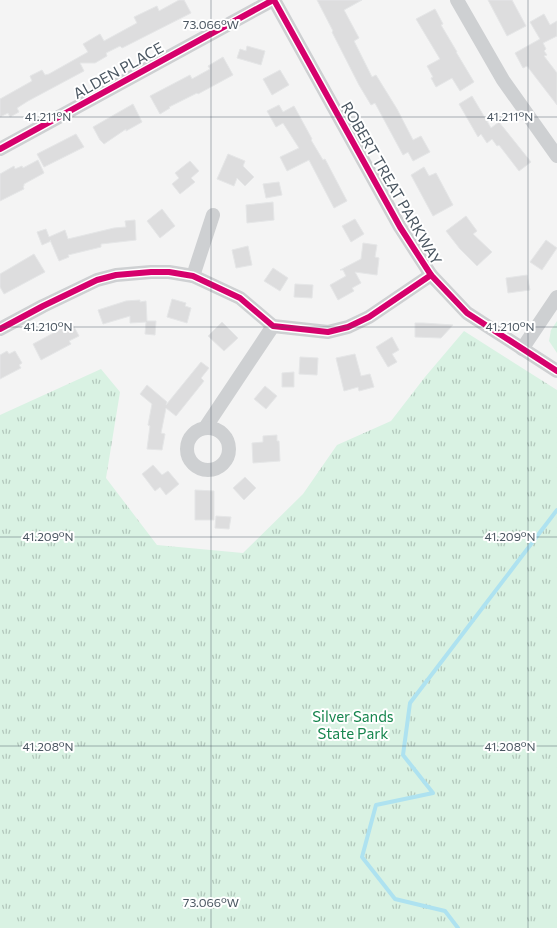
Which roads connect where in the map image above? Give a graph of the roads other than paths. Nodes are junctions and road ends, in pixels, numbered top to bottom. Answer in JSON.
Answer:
{"nodes":[{"id":1,"x":274,"y":0,"type":"edge"},
{"id":2,"x":457,"y":0,"type":"edge"},
{"id":3,"x":0,"y":148,"type":"edge"},
{"id":4,"x":557,"y":156,"type":"edge"},
{"id":5,"x":213,"y":215,"type":"dead end"},
{"id":6,"x":431,"y":274,"type":"junction"},
{"id":7,"x":193,"y":276,"type":"junction"},
{"id":8,"x":557,"y":297,"type":"edge"},
{"id":9,"x":272,"y":326,"type":"junction"},
{"id":10,"x":0,"y":329,"type":"edge"},
{"id":11,"x":522,"y":349,"type":"junction"},
{"id":12,"x":557,"y":371,"type":"edge"},
{"id":13,"x":204,"y":428,"type":"dead end"}],
"edges":[{"from":1,"to":3,"type":"street","name":"ALDEN PLACE"},
{"from":1,"to":6,"type":"street","name":"ROBERT TREAT PARKWAY"},
{"from":2,"to":4,"type":"street"},
{"from":5,"to":7,"type":"street"},
{"from":6,"to":9,"type":"street"},
{"from":6,"to":11,"type":"street","name":"ROBERT TREAT PARKWAY"},
{"from":7,"to":9,"type":"street"},
{"from":7,"to":10,"type":"street"},
{"from":8,"to":11,"type":"street"},
{"from":9,"to":13,"type":"street"},
{"from":11,"to":12,"type":"street","name":"ROBERT TREAT PARKWAY"}]}
